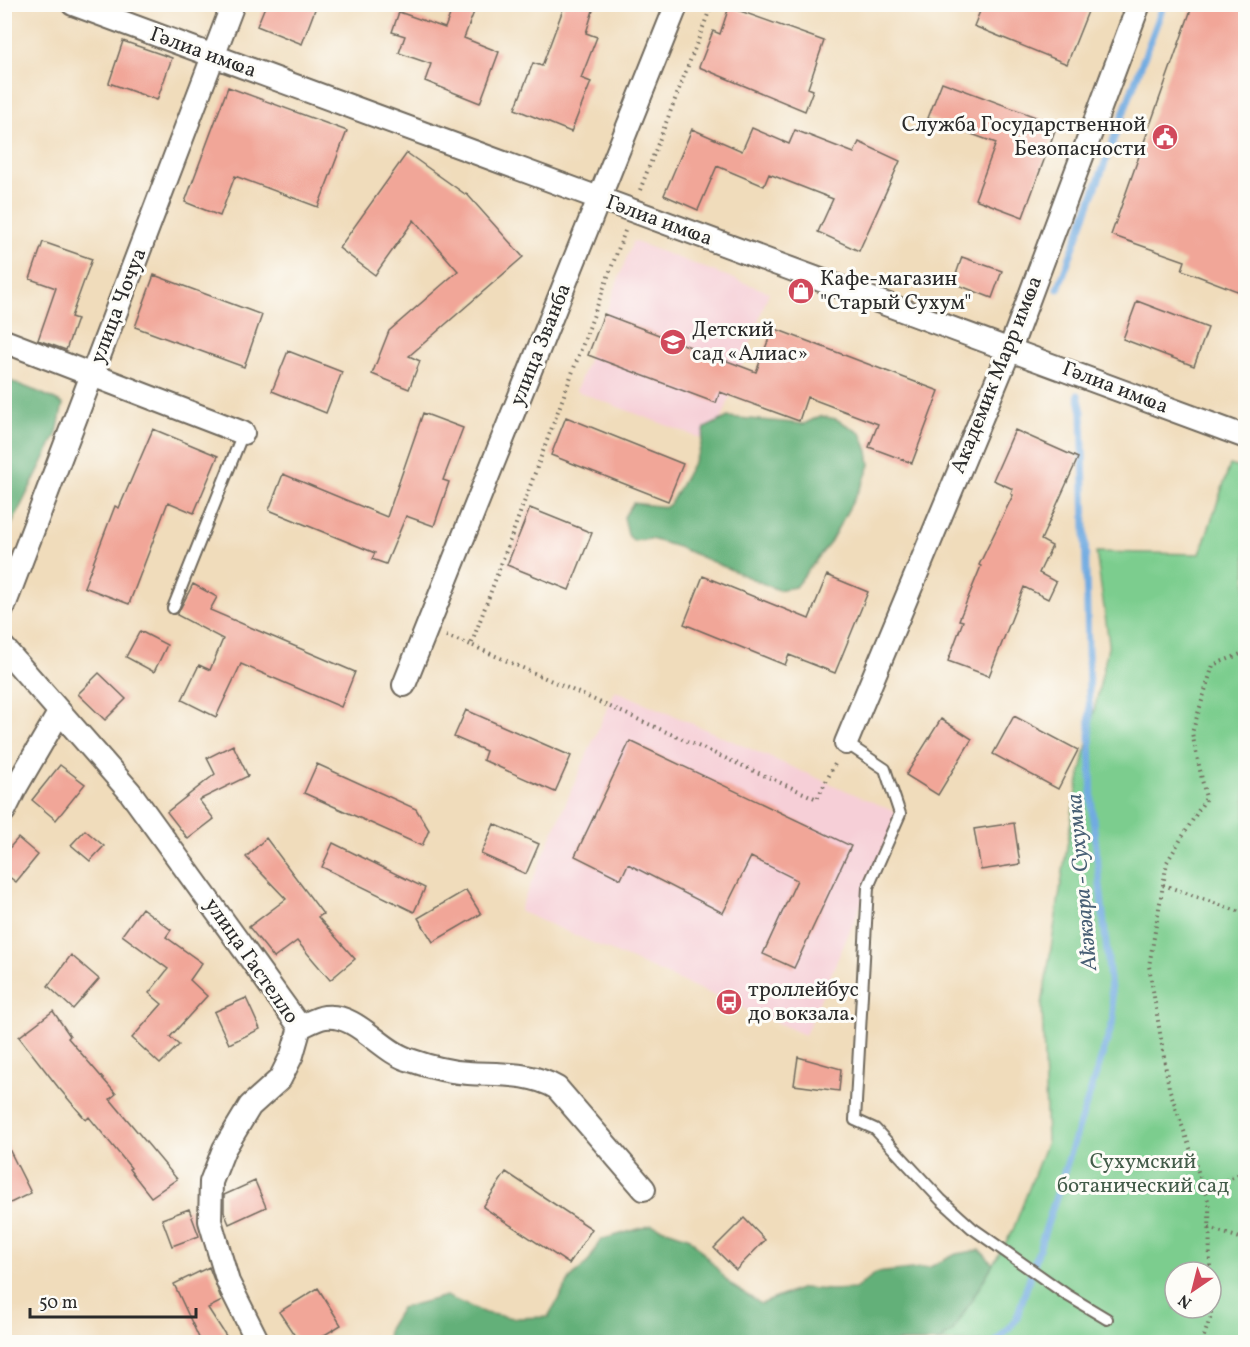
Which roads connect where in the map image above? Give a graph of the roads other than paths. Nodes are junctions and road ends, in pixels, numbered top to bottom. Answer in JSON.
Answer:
{"nodes":[{"id":1,"x":73,"y":4,"type":"edge"},
{"id":2,"x":233,"y":4,"type":"edge"},
{"id":3,"x":677,"y":4,"type":"edge"},
{"id":4,"x":1139,"y":4,"type":"edge"},
{"id":5,"x":213,"y":56,"type":"junction"},
{"id":6,"x":599,"y":199,"type":"junction"},
{"id":7,"x":4,"y":341,"type":"edge"},
{"id":8,"x":1010,"y":349,"type":"junction"},
{"id":9,"x":92,"y":376,"type":"junction"},
{"id":10,"x":243,"y":433,"type":"joint"},
{"id":11,"x":1245,"y":437,"type":"edge"},
{"id":12,"x":4,"y":606,"type":"edge"},
{"id":13,"x":172,"y":608,"type":"dead end"},
{"id":14,"x":4,"y":648,"type":"edge"},
{"id":15,"x":404,"y":685,"type":"dead end"},
{"id":16,"x":59,"y":713,"type":"junction"},
{"id":17,"x":846,"y":743,"type":"joint"},
{"id":18,"x":4,"y":811,"type":"edge"},
{"id":19,"x":300,"y":1027,"type":"junction"},
{"id":20,"x":644,"y":1189,"type":"dead end"},
{"id":21,"x":1107,"y":1319,"type":"dead end"},
{"id":22,"x":258,"y":1342,"type":"edge"}],
"edges":[{"from":1,"to":5,"type":"street","name":"Гәлиа имҩа"},
{"from":2,"to":5,"type":"street","name":"улица Чочуа"},
{"from":3,"to":6,"type":"street","name":"улица Званба"},
{"from":4,"to":8,"type":"street","name":"Академик Марр имҩа"},
{"from":5,"to":6,"type":"street","name":"Гәлиа имҩа"},
{"from":5,"to":9,"type":"street","name":"улица Чочуа"},
{"from":6,"to":8,"type":"street","name":"Гәлиа имҩа"},
{"from":6,"to":15,"type":"street","name":"улица Званба"},
{"from":7,"to":9,"type":"street"},
{"from":8,"to":11,"type":"street","name":"Гәлиа имҩа"},
{"from":8,"to":17,"type":"street","name":"Академик Марр имҩа"},
{"from":9,"to":10,"type":"street"},
{"from":9,"to":12,"type":"street","name":"улица Чочуа"},
{"from":10,"to":13,"type":"lane"},
{"from":14,"to":16,"type":"street","name":"улица Гастелло"},
{"from":16,"to":18,"type":"street"},
{"from":16,"to":19,"type":"street","name":"улица Гастелло"},
{"from":17,"to":21,"type":"lane"},
{"from":19,"to":20,"type":"street"},
{"from":19,"to":22,"type":"street","name":"улица Гастелло"}]}
